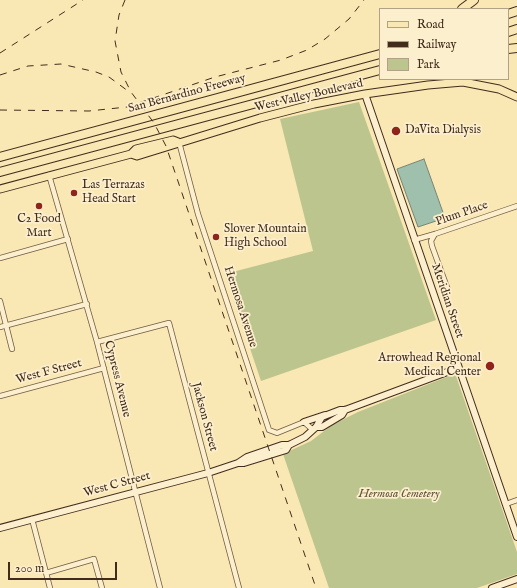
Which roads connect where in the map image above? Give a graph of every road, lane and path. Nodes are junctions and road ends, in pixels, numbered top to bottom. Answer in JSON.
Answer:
{"nodes":[{"id":1,"x":474,"y":0,"type":"edge"},
{"id":2,"x":463,"y":8,"type":"edge"},
{"id":3,"x":379,"y":48,"type":"edge"},
{"id":4,"x":379,"y":54,"type":"edge"},
{"id":5,"x":326,"y":69,"type":"junction"},
{"id":6,"x":379,"y":71,"type":"edge"},
{"id":7,"x":365,"y":94,"type":"junction"},
{"id":8,"x":517,"y":97,"type":"edge"},
{"id":9,"x":178,"y":142,"type":"junction"},
{"id":10,"x":0,"y":157,"type":"edge"},
{"id":11,"x":0,"y":172,"type":"edge"},
{"id":12,"x":50,"y":175,"type":"junction"},
{"id":13,"x":0,"y":189,"type":"edge"},
{"id":14,"x":517,"y":206,"type":"edge"},
{"id":15,"x":434,"y":234,"type":"junction"},
{"id":16,"x":68,"y":239,"type":"junction"},
{"id":17,"x":414,"y":240,"type":"junction"},
{"id":18,"x":0,"y":258,"type":"edge"},
{"id":19,"x":448,"y":290,"type":"dead end"},
{"id":20,"x":0,"y":301,"type":"edge"},
{"id":21,"x":87,"y":304,"type":"junction"},
{"id":22,"x":6,"y":326,"type":"junction"},
{"id":23,"x":0,"y":327,"type":"edge"},
{"id":24,"x":97,"y":342,"type":"junction"},
{"id":25,"x":12,"y":349,"type":"dead end"},
{"id":26,"x":104,"y":368,"type":"junction"},
{"id":27,"x":458,"y":368,"type":"junction"},
{"id":28,"x":0,"y":396,"type":"edge"},
{"id":29,"x":345,"y":410,"type":"junction"},
{"id":30,"x":327,"y":415,"type":"junction"},
{"id":31,"x":304,"y":422,"type":"junction"},
{"id":32,"x":314,"y":428,"type":"junction"},
{"id":33,"x":208,"y":473,"type":"junction"},
{"id":34,"x":135,"y":491,"type":"junction"},
{"id":35,"x":517,"y":500,"type":"edge"},
{"id":36,"x":506,"y":504,"type":"junction"},
{"id":37,"x":32,"y":519,"type":"junction"},
{"id":38,"x":0,"y":528,"type":"edge"},
{"id":39,"x":517,"y":537,"type":"edge"},
{"id":40,"x":46,"y":573,"type":"junction"},
{"id":41,"x":517,"y":579,"type":"edge"},
{"id":42,"x":50,"y":588,"type":"edge"},
{"id":43,"x":102,"y":588,"type":"edge"},
{"id":44,"x":160,"y":588,"type":"edge"},
{"id":45,"x":239,"y":588,"type":"edge"},
{"id":46,"x":492,"y":588,"type":"edge"}],
"edges":[{"from":1,"to":2,"type":"highway"},
{"from":3,"to":5,"type":"highway"},
{"from":4,"to":5,"type":"highway","name":"San Bernardino Freeway"},
{"from":5,"to":10,"type":"highway","name":"San Bernardino Freeway"},
{"from":6,"to":11,"type":"highway"},
{"from":7,"to":8,"type":"main road","name":"West Valley Boulevard"},
{"from":7,"to":9,"type":"main road","name":"West Valley Boulevard"},
{"from":7,"to":17,"type":"street","name":"Meridian Street"},
{"from":9,"to":12,"type":"main road","name":"West Valley Boulevard"},
{"from":9,"to":31,"type":"street","name":"Hermosa Avenue"},
{"from":12,"to":13,"type":"main road","name":"West Valley Boulevard"},
{"from":12,"to":16,"type":"street","name":"Cypress Avenue"},
{"from":14,"to":15,"type":"street","name":"Plum Place"},
{"from":15,"to":17,"type":"street","name":"Plum Place"},
{"from":15,"to":19,"type":"street"},
{"from":16,"to":18,"type":"street"},
{"from":16,"to":21,"type":"street","name":"Cypress Avenue"},
{"from":17,"to":27,"type":"street","name":"Meridian Street"},
{"from":20,"to":22,"type":"street"},
{"from":21,"to":22,"type":"street"},
{"from":21,"to":24,"type":"street","name":"Cypress Avenue"},
{"from":22,"to":23,"type":"street"},
{"from":22,"to":25,"type":"street"},
{"from":24,"to":26,"type":"street","name":"Cypress Avenue"},
{"from":24,"to":33,"type":"street","name":"Jackson Street"},
{"from":26,"to":28,"type":"street","name":"West F Street"},
{"from":26,"to":34,"type":"street","name":"Cypress Avenue"},
{"from":27,"to":29,"type":"street","name":"West C Street"},
{"from":27,"to":36,"type":"street","name":"Meridian Street"},
{"from":29,"to":30,"type":"street","name":"West C Street"},
{"from":29,"to":32,"type":"street","name":"West C Street"},
{"from":30,"to":31,"type":"street"},
{"from":30,"to":32,"type":"street","name":"West C Street"},
{"from":31,"to":32,"type":"street"},
{"from":32,"to":33,"type":"street","name":"West C Street"},
{"from":33,"to":34,"type":"street","name":"West C Street"},
{"from":33,"to":45,"type":"street","name":"Jackson Street"},
{"from":34,"to":37,"type":"street","name":"West C Street"},
{"from":34,"to":44,"type":"street","name":"Cypress Avenue"},
{"from":35,"to":36,"type":"street"},
{"from":36,"to":39,"type":"street","name":"Meridian Street"},
{"from":37,"to":38,"type":"street","name":"West C Street"},
{"from":37,"to":40,"type":"street"},
{"from":40,"to":42,"type":"street"},
{"from":40,"to":43,"type":"street"},
{"from":41,"to":46,"type":"street"}]}
